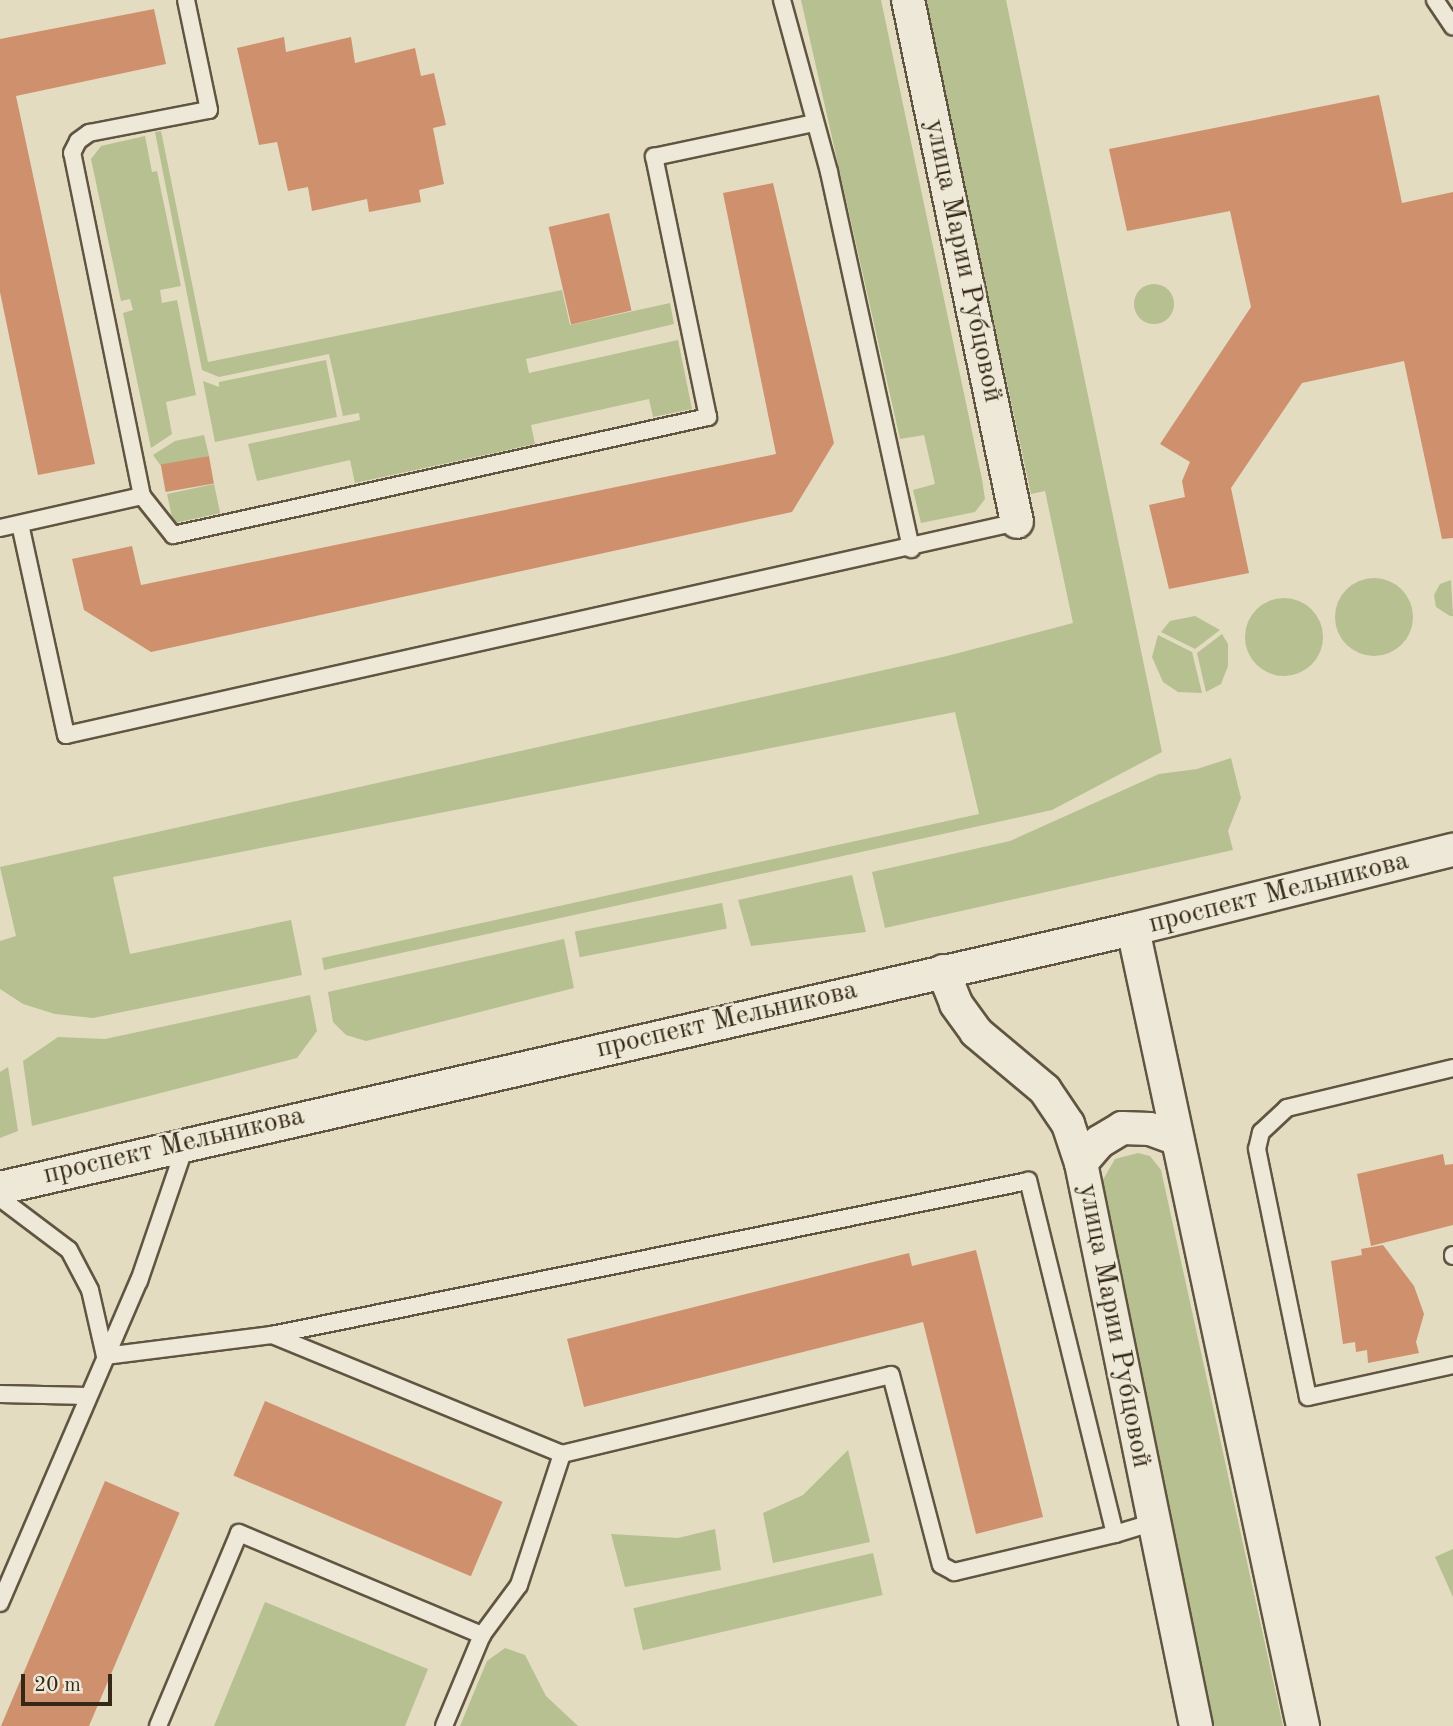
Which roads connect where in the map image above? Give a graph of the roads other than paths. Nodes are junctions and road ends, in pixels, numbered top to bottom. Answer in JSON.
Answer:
{"nodes":[{"id":1,"x":186,"y":0,"type":"edge"},
{"id":2,"x":782,"y":0,"type":"edge"},
{"id":3,"x":908,"y":0,"type":"edge"},
{"id":4,"x":1435,"y":0,"type":"edge"},
{"id":5,"x":1453,"y":27,"type":"edge"},
{"id":6,"x":814,"y":123,"type":"junction"},
{"id":7,"x":142,"y":496,"type":"junction"},
{"id":8,"x":1017,"y":522,"type":"joint"},
{"id":9,"x":20,"y":524,"type":"junction"},
{"id":10,"x":0,"y":528,"type":"edge"},
{"id":11,"x":911,"y":549,"type":"junction"},
{"id":12,"x":1453,"y":850,"type":"edge"},
{"id":13,"x":1133,"y":929,"type":"junction"},
{"id":14,"x":943,"y":971,"type":"junction"},
{"id":15,"x":1453,"y":1068,"type":"edge"},
{"id":16,"x":1175,"y":1138,"type":"junction"},
{"id":17,"x":187,"y":1142,"type":"junction"},
{"id":18,"x":1081,"y":1163,"type":"junction"},
{"id":19,"x":0,"y":1188,"type":"edge"},
{"id":20,"x":0,"y":1198,"type":"edge"},
{"id":21,"x":272,"y":1335,"type":"junction"},
{"id":22,"x":105,"y":1356,"type":"junction"},
{"id":23,"x":1453,"y":1365,"type":"edge"},
{"id":24,"x":0,"y":1394,"type":"edge"},
{"id":25,"x":88,"y":1396,"type":"junction"},
{"id":26,"x":562,"y":1454,"type":"junction"},
{"id":27,"x":1152,"y":1523,"type":"junction"},
{"id":28,"x":1115,"y":1534,"type":"junction"},
{"id":29,"x":0,"y":1603,"type":"edge"},
{"id":30,"x":482,"y":1635,"type":"junction"},
{"id":31,"x":158,"y":1726,"type":"edge"},
{"id":32,"x":444,"y":1726,"type":"edge"},
{"id":33,"x":1196,"y":1726,"type":"edge"},
{"id":34,"x":1303,"y":1726,"type":"edge"}],
"edges":[{"from":1,"to":7,"type":"lane"},
{"from":2,"to":6,"type":"lane"},
{"from":3,"to":8,"type":"street","name":"улица Марии Рубцовой"},
{"from":4,"to":5,"type":"lane"},
{"from":6,"to":7,"type":"lane"},
{"from":6,"to":11,"type":"lane"},
{"from":7,"to":9,"type":"lane"},
{"from":8,"to":11,"type":"lane"},
{"from":9,"to":10,"type":"lane"},
{"from":9,"to":11,"type":"lane"},
{"from":12,"to":13,"type":"street","name":"проспект Мельникова"},
{"from":13,"to":14,"type":"street","name":"проспект Мельникова"},
{"from":13,"to":16,"type":"street"},
{"from":14,"to":17,"type":"street","name":"проспект Мельникова"},
{"from":14,"to":18,"type":"street","name":"улица Марии Рубцовой"},
{"from":15,"to":23,"type":"lane"},
{"from":16,"to":18,"type":"street"},
{"from":16,"to":34,"type":"street"},
{"from":17,"to":19,"type":"street","name":"проспект Мельникова"},
{"from":17,"to":22,"type":"lane"},
{"from":18,"to":27,"type":"street","name":"улица Марии Рубцовой"},
{"from":20,"to":22,"type":"lane"},
{"from":21,"to":22,"type":"lane"},
{"from":21,"to":26,"type":"lane"},
{"from":21,"to":28,"type":"lane"},
{"from":22,"to":25,"type":"lane"},
{"from":24,"to":25,"type":"lane"},
{"from":25,"to":29,"type":"lane"},
{"from":26,"to":28,"type":"lane"},
{"from":26,"to":30,"type":"lane"},
{"from":27,"to":28,"type":"lane"},
{"from":27,"to":33,"type":"street","name":"улица Марии Рубцовой"},
{"from":30,"to":31,"type":"lane"},
{"from":30,"to":32,"type":"lane"}]}
